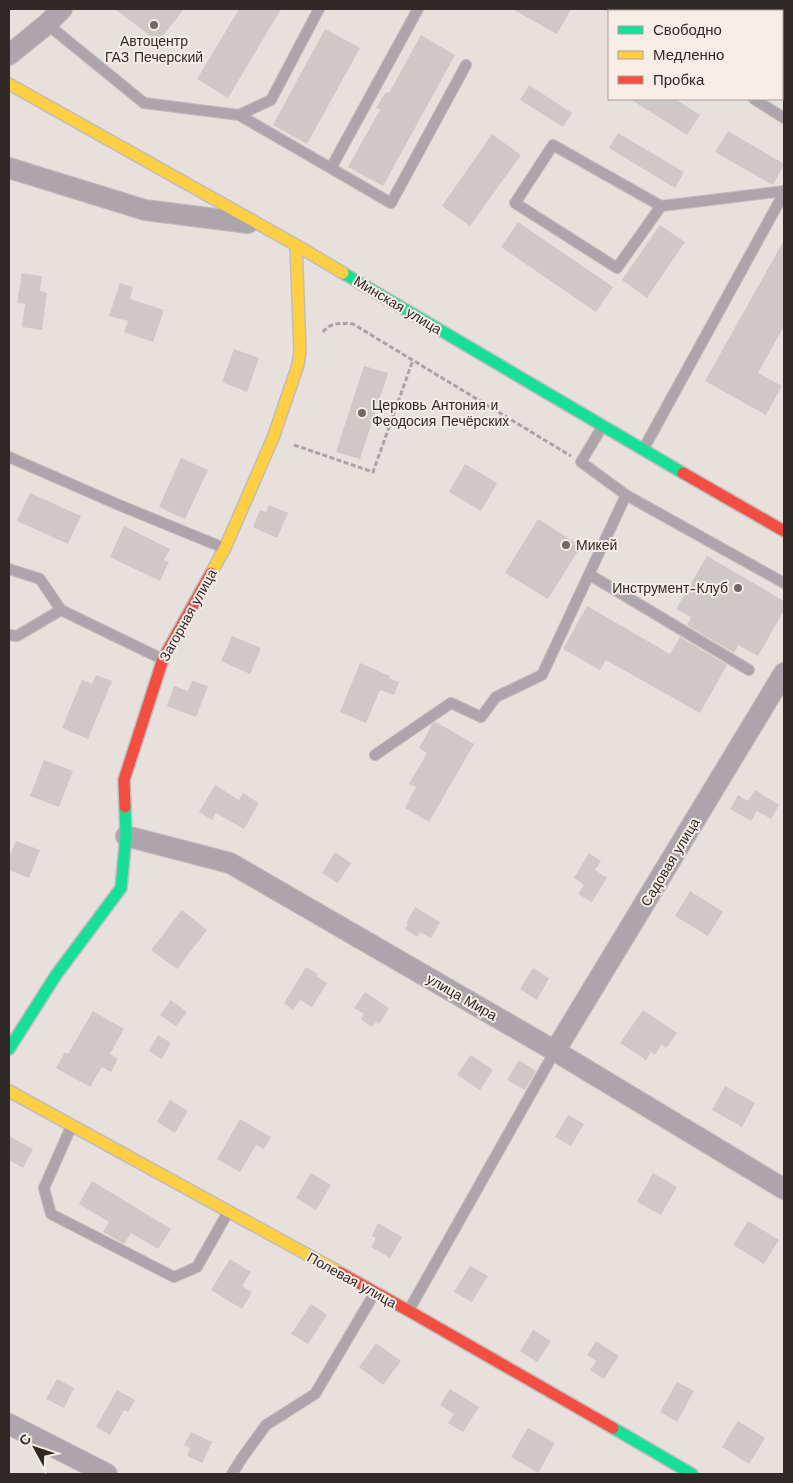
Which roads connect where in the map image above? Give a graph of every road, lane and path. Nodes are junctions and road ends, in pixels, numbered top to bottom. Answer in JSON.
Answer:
{"nodes":[{"id":1,"x":62,"y":9,"type":"edge"},
{"id":2,"x":319,"y":9,"type":"edge"},
{"id":3,"x":418,"y":9,"type":"edge"},
{"id":4,"x":46,"y":24,"type":"junction"},
{"id":5,"x":9,"y":54,"type":"edge"},
{"id":6,"x":466,"y":65,"type":"dead end"},
{"id":7,"x":9,"y":84,"type":"edge"},
{"id":8,"x":756,"y":100,"type":"edge"},
{"id":9,"x":239,"y":115,"type":"junction"},
{"id":10,"x":784,"y":118,"type":"edge"},
{"id":11,"x":9,"y":168,"type":"edge"},
{"id":12,"x":331,"y":168,"type":"junction"},
{"id":13,"x":784,"y":192,"type":"edge"},
{"id":14,"x":661,"y":206,"type":"junction"},
{"id":15,"x":260,"y":224,"type":"junction"},
{"id":16,"x":296,"y":245,"type":"junction"},
{"id":17,"x":300,"y":352,"type":"junction"},
{"id":18,"x":413,"y":360,"type":"junction"},
{"id":19,"x":603,"y":426,"type":"junction"},
{"id":20,"x":272,"y":438,"type":"junction"},
{"id":21,"x":644,"y":450,"type":"junction"},
{"id":22,"x":9,"y":457,"type":"edge"},
{"id":23,"x":581,"y":462,"type":"junction"},
{"id":24,"x":626,"y":496,"type":"junction"},
{"id":25,"x":784,"y":531,"type":"edge"},
{"id":26,"x":225,"y":548,"type":"junction"},
{"id":27,"x":9,"y":569,"type":"edge"},
{"id":28,"x":590,"y":575,"type":"junction"},
{"id":29,"x":784,"y":583,"type":"edge"},
{"id":30,"x":61,"y":610,"type":"junction"},
{"id":31,"x":9,"y":635,"type":"edge"},
{"id":32,"x":163,"y":659,"type":"junction"},
{"id":33,"x":749,"y":670,"type":"dead end"},
{"id":34,"x":784,"y":673,"type":"edge"},
{"id":35,"x":375,"y":754,"type":"dead end"},
{"id":36,"x":126,"y":836,"type":"junction"},
{"id":37,"x":9,"y":1050,"type":"edge"},
{"id":38,"x":555,"y":1051,"type":"junction"},
{"id":39,"x":9,"y":1091,"type":"edge"},
{"id":40,"x":71,"y":1126,"type":"junction"},
{"id":41,"x":784,"y":1189,"type":"edge"},
{"id":42,"x":228,"y":1212,"type":"junction"},
{"id":43,"x":375,"y":1293,"type":"junction"},
{"id":44,"x":409,"y":1311,"type":"junction"},
{"id":45,"x":9,"y":1424,"type":"edge"},
{"id":46,"x":106,"y":1474,"type":"edge"},
{"id":47,"x":232,"y":1474,"type":"edge"},
{"id":48,"x":692,"y":1474,"type":"edge"}],
"edges":[{"from":1,"to":4,"type":"street"},
{"from":2,"to":9,"type":"lane"},
{"from":3,"to":12,"type":"lane"},
{"from":4,"to":5,"type":"street"},
{"from":4,"to":9,"type":"lane"},
{"from":6,"to":12,"type":"lane"},
{"from":7,"to":15,"type":"street","name":"Минская улица"},
{"from":8,"to":10,"type":"lane"},
{"from":9,"to":12,"type":"lane"},
{"from":11,"to":15,"type":"street"},
{"from":13,"to":14,"type":"lane"},
{"from":13,"to":21,"type":"lane"},
{"from":14,"to":14,"type":"lane"},
{"from":15,"to":16,"type":"street","name":"Минская улица"},
{"from":16,"to":17,"type":"street","name":"Загорная улица"},
{"from":16,"to":19,"type":"street","name":"Минская улица"},
{"from":17,"to":18,"type":"path"},
{"from":17,"to":20,"type":"street","name":"Загорная улица"},
{"from":18,"to":20,"type":"path"},
{"from":18,"to":23,"type":"path"},
{"from":19,"to":21,"type":"street","name":"Минская улица"},
{"from":19,"to":23,"type":"lane"},
{"from":20,"to":26,"type":"street","name":"Загорная улица"},
{"from":21,"to":25,"type":"street","name":"Минская улица"},
{"from":22,"to":26,"type":"lane"},
{"from":23,"to":24,"type":"lane"},
{"from":24,"to":28,"type":"lane"},
{"from":24,"to":29,"type":"lane"},
{"from":26,"to":32,"type":"street","name":"Загорная улица"},
{"from":27,"to":30,"type":"lane"},
{"from":28,"to":33,"type":"lane"},
{"from":28,"to":35,"type":"lane"},
{"from":30,"to":31,"type":"lane"},
{"from":30,"to":32,"type":"lane"},
{"from":32,"to":36,"type":"street","name":"Загорная улица"},
{"from":34,"to":38,"type":"street","name":"Садовая улица"},
{"from":36,"to":37,"type":"street","name":"Загорная улица"},
{"from":36,"to":38,"type":"street","name":"улица Мира"},
{"from":38,"to":41,"type":"street","name":"улица Мира"},
{"from":38,"to":44,"type":"lane"},
{"from":39,"to":40,"type":"street","name":"Полевая улица"},
{"from":40,"to":42,"type":"street","name":"Полевая улица"},
{"from":40,"to":42,"type":"lane"},
{"from":42,"to":43,"type":"street","name":"Полевая улица"},
{"from":43,"to":44,"type":"street","name":"Полевая улица"},
{"from":43,"to":47,"type":"lane"},
{"from":44,"to":48,"type":"street","name":"Полевая улица"},
{"from":45,"to":46,"type":"street"}]}
